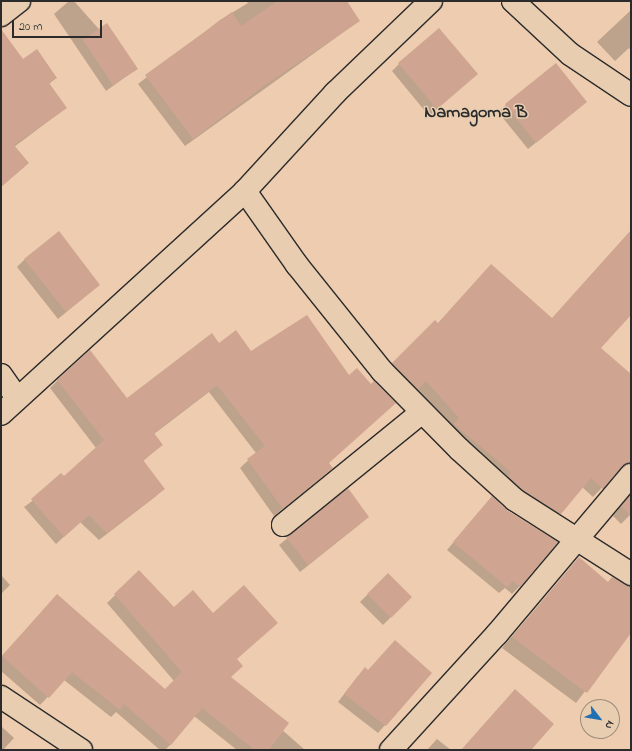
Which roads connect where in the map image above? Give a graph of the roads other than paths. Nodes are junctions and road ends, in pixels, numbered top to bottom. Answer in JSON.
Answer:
{"nodes":[{"id":1,"x":20,"y":1,"type":"edge"},
{"id":2,"x":432,"y":1,"type":"edge"},
{"id":3,"x":513,"y":1,"type":"edge"},
{"id":4,"x":1,"y":15,"type":"edge"},
{"id":5,"x":631,"y":94,"type":"edge"},
{"id":6,"x":245,"y":191,"type":"junction"},
{"id":7,"x":1,"y":375,"type":"edge"},
{"id":8,"x":18,"y":398,"type":"junction"},
{"id":9,"x":422,"y":412,"type":"junction"},
{"id":10,"x":1,"y":414,"type":"edge"},
{"id":11,"x":631,"y":475,"type":"edge"},
{"id":12,"x":282,"y":525,"type":"dead end"},
{"id":13,"x":576,"y":539,"type":"junction"},
{"id":14,"x":631,"y":574,"type":"edge"},
{"id":15,"x":1,"y":697,"type":"edge"},
{"id":16,"x":81,"y":750,"type":"edge"},
{"id":17,"x":391,"y":750,"type":"edge"}],
"edges":[{"from":1,"to":4,"type":"street"},
{"from":2,"to":6,"type":"street"},
{"from":3,"to":5,"type":"street"},
{"from":6,"to":8,"type":"street"},
{"from":6,"to":9,"type":"street"},
{"from":7,"to":8,"type":"street"},
{"from":8,"to":10,"type":"street"},
{"from":9,"to":12,"type":"street"},
{"from":9,"to":13,"type":"street"},
{"from":11,"to":13,"type":"street"},
{"from":13,"to":14,"type":"street"},
{"from":13,"to":17,"type":"street"},
{"from":15,"to":16,"type":"street"}]}
